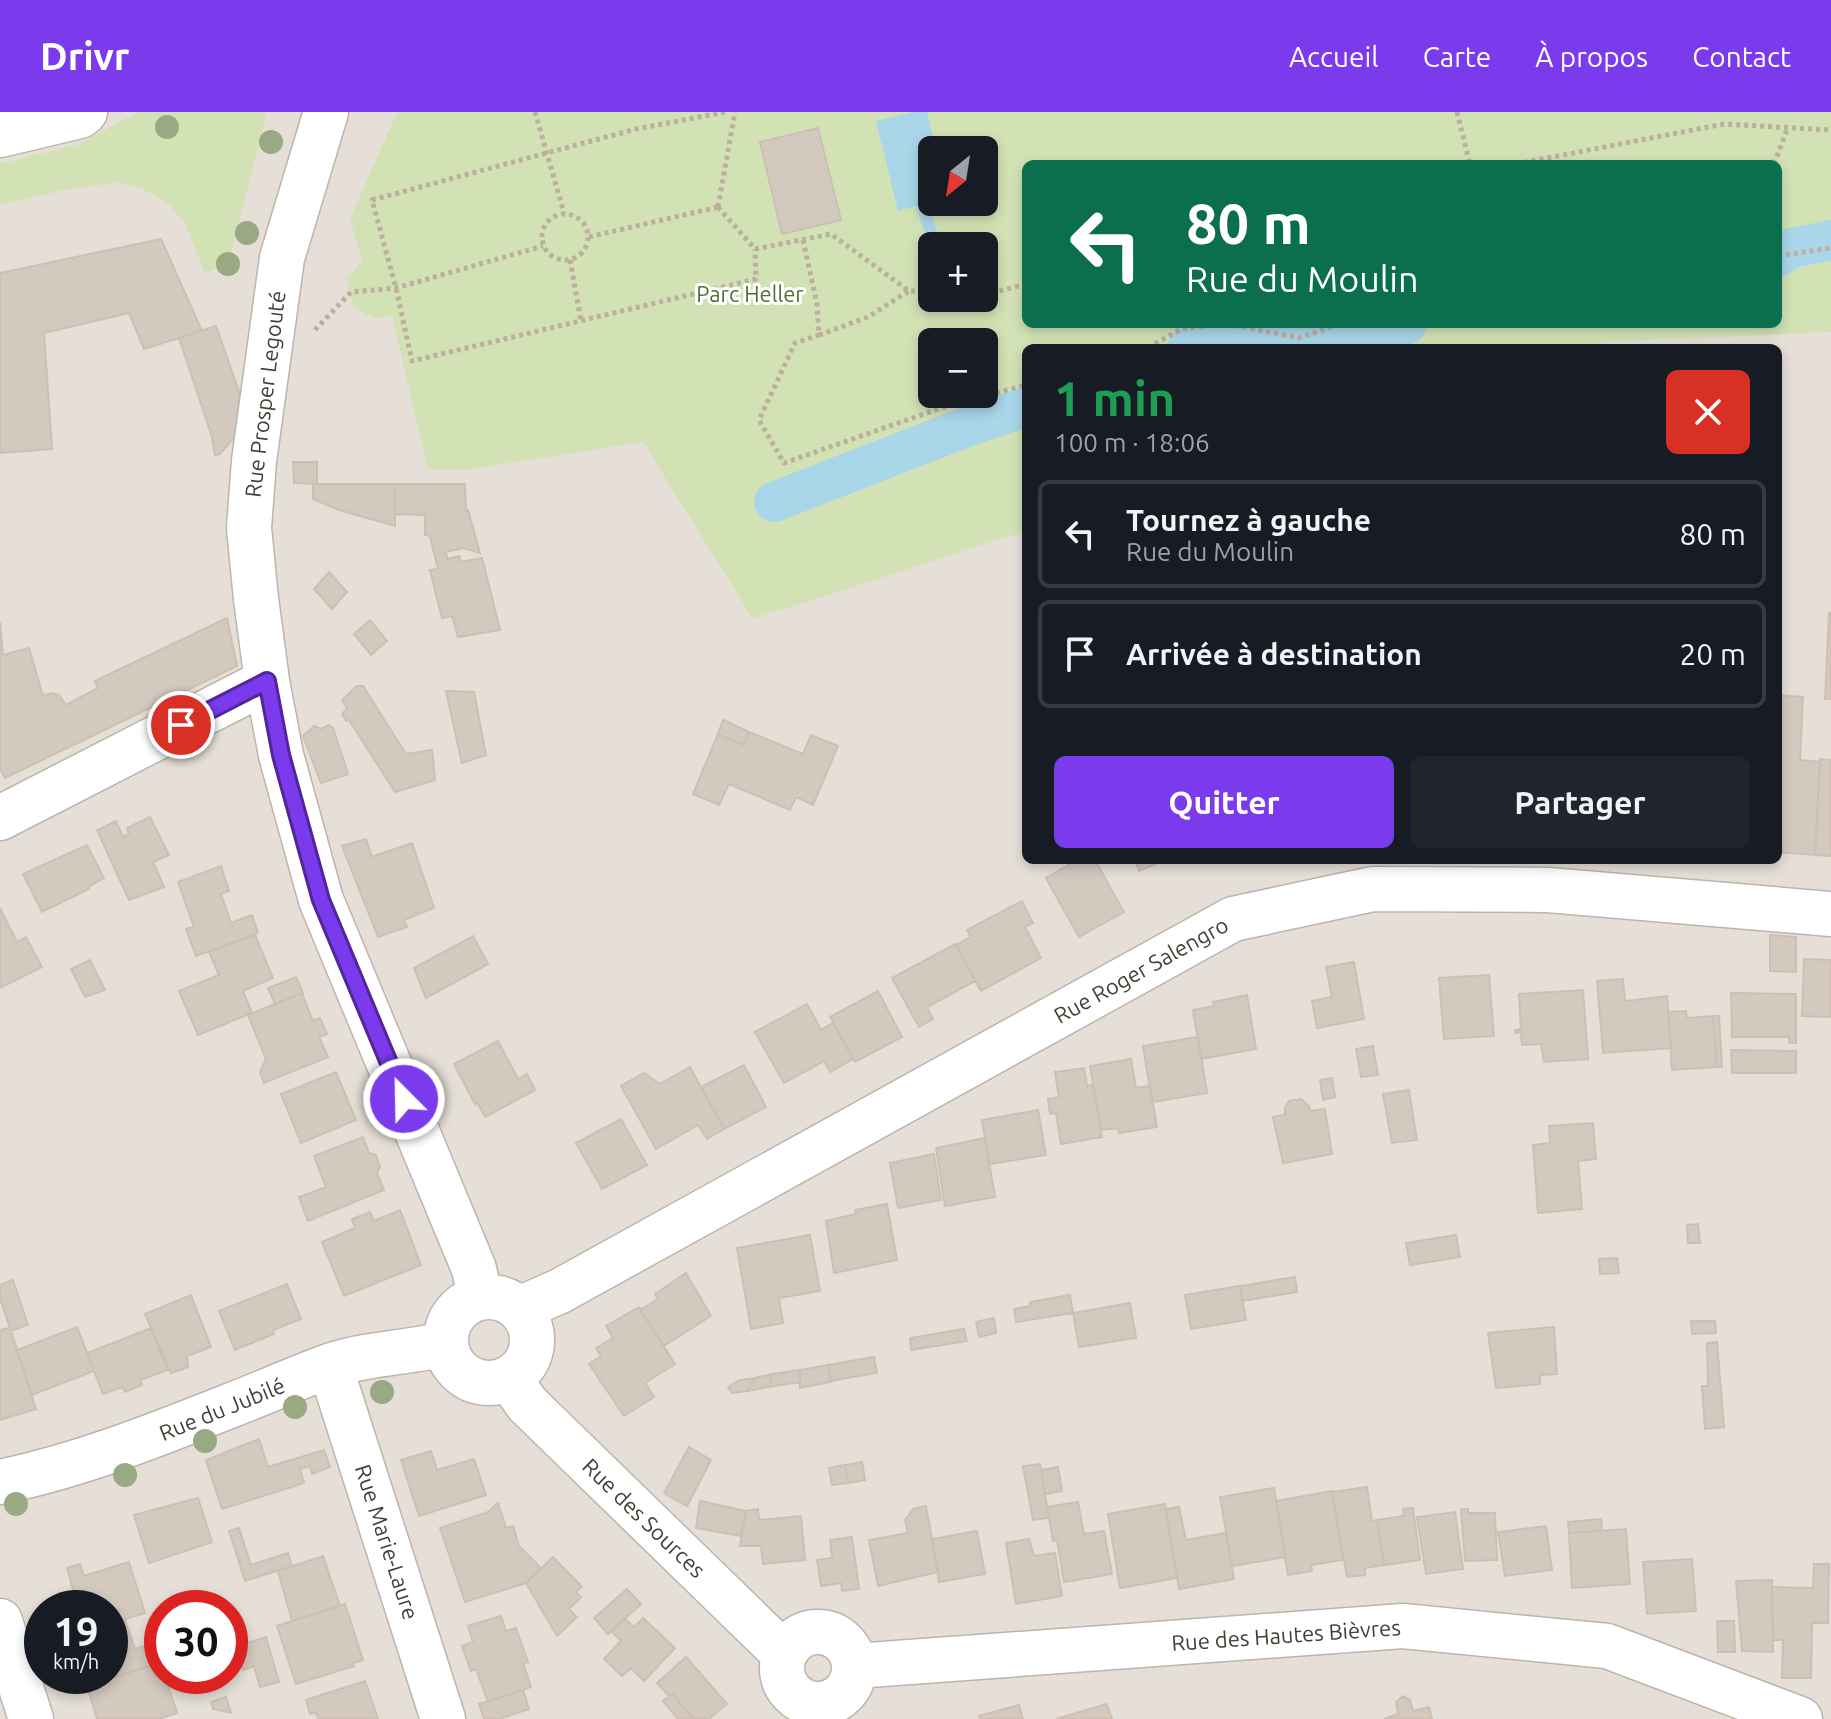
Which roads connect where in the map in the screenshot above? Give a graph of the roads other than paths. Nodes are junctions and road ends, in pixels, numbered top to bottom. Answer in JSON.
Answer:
{"nodes":[{"id":1,"x":85,"y":112,"type":"edge"},
{"id":2,"x":326,"y":112,"type":"edge"},
{"id":3,"x":0,"y":135,"type":"edge"},
{"id":4,"x":267,"y":681,"type":"junction"},
{"id":5,"x":0,"y":818,"type":"edge"},
{"id":6,"x":1831,"y":914,"type":"edge"},
{"id":7,"x":500,"y":1303,"type":"junction"},
{"id":8,"x":445,"y":1344,"type":"junction"},
{"id":9,"x":330,"y":1366,"type":"junction"},
{"id":10,"x":509,"y":1378,"type":"junction"},
{"id":11,"x":0,"y":1482,"type":"edge"},
{"id":12,"x":0,"y":1621,"type":"edge"},
{"id":13,"x":784,"y":1654,"type":"junction"},
{"id":14,"x":850,"y":1694,"type":"edge"},
{"id":15,"x":31,"y":1719,"type":"edge"},
{"id":16,"x":443,"y":1719,"type":"edge"},
{"id":17,"x":1800,"y":1719,"type":"edge"}],
"edges":[{"from":1,"to":3,"type":"street"},
{"from":2,"to":4,"type":"street","name":"Rue Prosper Legouté"},
{"from":4,"to":5,"type":"street"},
{"from":4,"to":7,"type":"street"},
{"from":6,"to":7,"type":"street","name":"Rue Roger Salengro"},
{"from":7,"to":8,"type":"street"},
{"from":7,"to":10,"type":"street"},
{"from":8,"to":9,"type":"street","name":"Rue du Jubilé"},
{"from":8,"to":10,"type":"street"},
{"from":9,"to":11,"type":"street","name":"Rue du Jubilé"},
{"from":9,"to":16,"type":"street","name":"Rue Marie-Laure"},
{"from":10,"to":13,"type":"street","name":"Rue des Sources"},
{"from":12,"to":15,"type":"street"},
{"from":13,"to":14,"type":"street"},
{"from":13,"to":14,"type":"street"},
{"from":14,"to":17,"type":"street","name":"Rue des Hautes Bièvres"}]}
